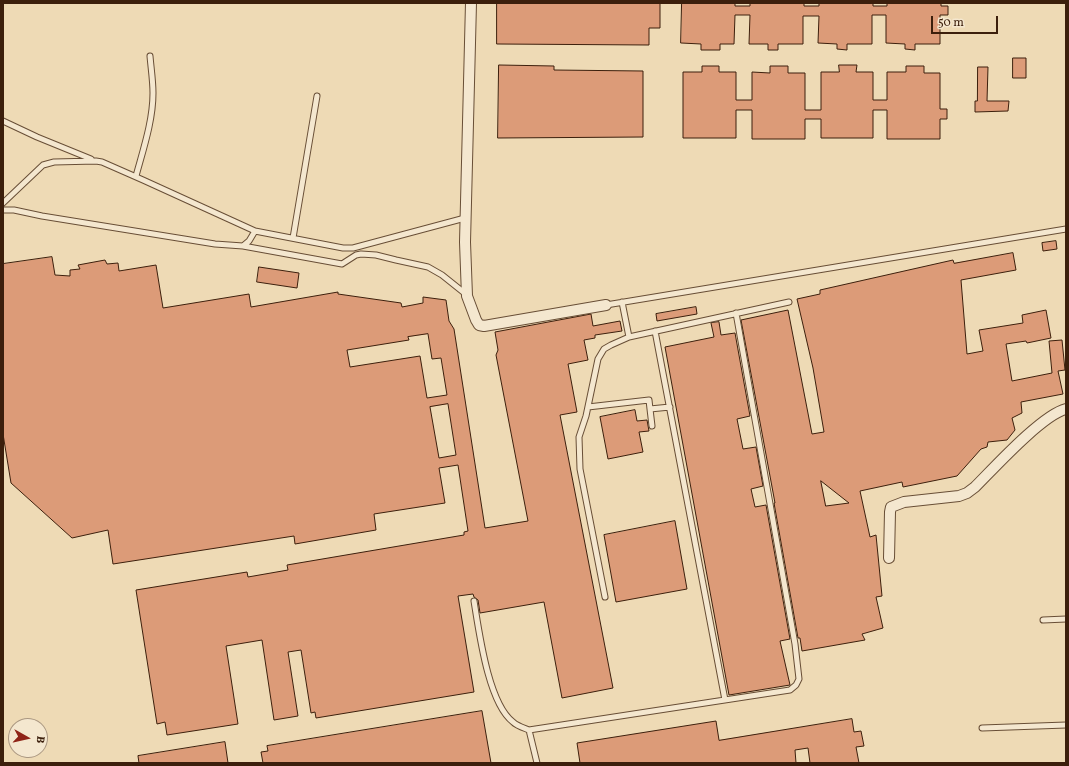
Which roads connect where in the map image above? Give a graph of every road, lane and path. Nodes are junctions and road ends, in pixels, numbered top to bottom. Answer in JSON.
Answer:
{"nodes":[{"id":1,"x":471,"y":3,"type":"edge"},
{"id":2,"x":150,"y":56,"type":"dead end"},
{"id":3,"x":317,"y":96,"type":"dead end"},
{"id":4,"x":3,"y":121,"type":"edge"},
{"id":5,"x":96,"y":161,"type":"junction"},
{"id":6,"x":136,"y":176,"type":"junction"},
{"id":7,"x":3,"y":203,"type":"edge"},
{"id":8,"x":3,"y":210,"type":"edge"},
{"id":9,"x":465,"y":218,"type":"junction"},
{"id":10,"x":1066,"y":229,"type":"edge"},
{"id":11,"x":255,"y":231,"type":"junction"},
{"id":12,"x":293,"y":238,"type":"junction"},
{"id":13,"x":243,"y":246,"type":"junction"},
{"id":14,"x":467,"y":296,"type":"junction"},
{"id":15,"x":622,"y":302,"type":"junction"},
{"id":16,"x":790,"y":302,"type":"dead end"},
{"id":17,"x":606,"y":305,"type":"joint"},
{"id":18,"x":736,"y":313,"type":"junction"},
{"id":19,"x":655,"y":331,"type":"junction"},
{"id":20,"x":629,"y":337,"type":"junction"},
{"id":21,"x":588,"y":407,"type":"junction"},
{"id":22,"x":670,"y":407,"type":"junction"},
{"id":23,"x":1066,"y":409,"type":"edge"},
{"id":24,"x":650,"y":410,"type":"junction"},
{"id":25,"x":652,"y":426,"type":"dead end"},
{"id":26,"x":889,"y":558,"type":"dead end"},
{"id":27,"x":605,"y":597,"type":"dead end"},
{"id":28,"x":474,"y":601,"type":"dead end"},
{"id":29,"x":1066,"y":619,"type":"edge"},
{"id":30,"x":1043,"y":620,"type":"dead end"},
{"id":31,"x":725,"y":700,"type":"junction"},
{"id":32,"x":1066,"y":725,"type":"edge"},
{"id":33,"x":982,"y":728,"type":"dead end"},
{"id":34,"x":529,"y":730,"type":"junction"},
{"id":35,"x":537,"y":763,"type":"edge"}],
"edges":[{"from":1,"to":9,"type":"street"},
{"from":2,"to":6,"type":"lane"},
{"from":3,"to":12,"type":"lane"},
{"from":4,"to":5,"type":"lane"},
{"from":5,"to":6,"type":"lane"},
{"from":5,"to":7,"type":"lane"},
{"from":6,"to":11,"type":"lane"},
{"from":8,"to":13,"type":"lane"},
{"from":9,"to":12,"type":"lane"},
{"from":9,"to":14,"type":"street"},
{"from":10,"to":15,"type":"lane"},
{"from":11,"to":12,"type":"lane"},
{"from":11,"to":13,"type":"lane"},
{"from":13,"to":14,"type":"lane"},
{"from":14,"to":17,"type":"street"},
{"from":15,"to":17,"type":"lane"},
{"from":15,"to":20,"type":"lane"},
{"from":16,"to":18,"type":"lane"},
{"from":18,"to":19,"type":"lane"},
{"from":18,"to":31,"type":"lane"},
{"from":19,"to":20,"type":"lane"},
{"from":19,"to":22,"type":"lane"},
{"from":20,"to":21,"type":"lane"},
{"from":21,"to":24,"type":"lane"},
{"from":21,"to":27,"type":"lane"},
{"from":22,"to":24,"type":"lane"},
{"from":22,"to":31,"type":"lane"},
{"from":23,"to":26,"type":"street"},
{"from":24,"to":25,"type":"lane"},
{"from":28,"to":34,"type":"lane"},
{"from":29,"to":30,"type":"lane"},
{"from":31,"to":34,"type":"lane"},
{"from":32,"to":33,"type":"lane"},
{"from":34,"to":35,"type":"lane"}]}
